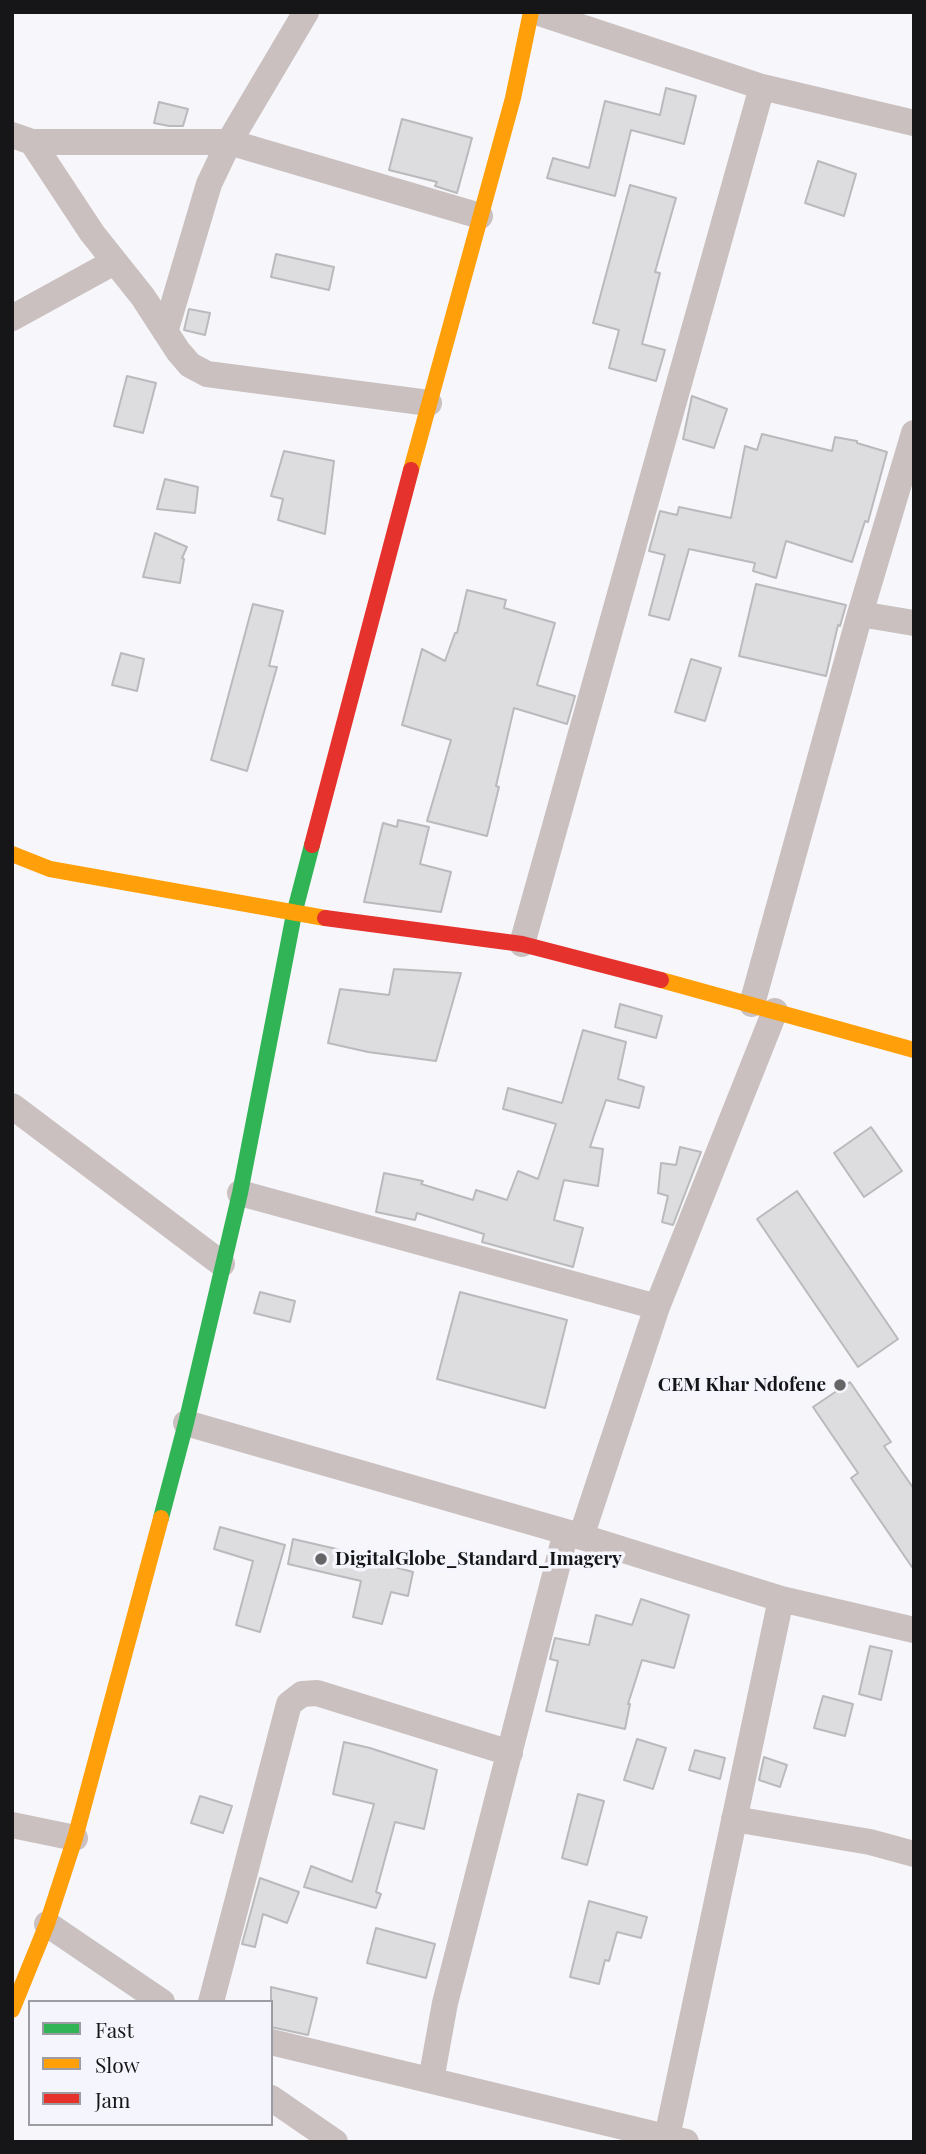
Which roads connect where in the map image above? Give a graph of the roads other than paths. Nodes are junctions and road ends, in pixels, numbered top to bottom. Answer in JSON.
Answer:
{"nodes":[{"id":1,"x":306,"y":12,"type":"edge"},
{"id":2,"x":533,"y":12,"type":"edge"},
{"id":3,"x":762,"y":87,"type":"junction"},
{"id":4,"x":914,"y":123,"type":"edge"},
{"id":5,"x":22,"y":138,"type":"edge"},
{"id":6,"x":229,"y":142,"type":"junction"},
{"id":7,"x":480,"y":216,"type":"junction"},
{"id":8,"x":114,"y":262,"type":"junction"},
{"id":9,"x":12,"y":318,"type":"edge"},
{"id":10,"x":166,"y":329,"type":"junction"},
{"id":11,"x":429,"y":403,"type":"junction"},
{"id":12,"x":914,"y":433,"type":"edge"},
{"id":13,"x":860,"y":614,"type":"junction"},
{"id":14,"x":914,"y":624,"type":"edge"},
{"id":15,"x":12,"y":854,"type":"edge"},
{"id":16,"x":294,"y":914,"type":"junction"},
{"id":17,"x":522,"y":944,"type":"junction"},
{"id":18,"x":764,"y":1007,"type":"junction"},
{"id":19,"x":914,"y":1050,"type":"edge"},
{"id":20,"x":12,"y":1106,"type":"edge"},
{"id":21,"x":240,"y":1193,"type":"junction"},
{"id":22,"x":222,"y":1264,"type":"junction"},
{"id":23,"x":657,"y":1307,"type":"junction"},
{"id":24,"x":186,"y":1423,"type":"junction"},
{"id":25,"x":574,"y":1534,"type":"junction"},
{"id":26,"x":780,"y":1599,"type":"junction"},
{"id":27,"x":914,"y":1630,"type":"edge"},
{"id":28,"x":510,"y":1753,"type":"junction"},
{"id":29,"x":734,"y":1819,"type":"junction"},
{"id":30,"x":12,"y":1825,"type":"edge"},
{"id":31,"x":75,"y":1839,"type":"junction"},
{"id":32,"x":914,"y":1854,"type":"edge"},
{"id":33,"x":47,"y":1924,"type":"junction"},
{"id":34,"x":159,"y":2000,"type":"edge"},
{"id":35,"x":212,"y":2000,"type":"edge"},
{"id":36,"x":12,"y":2010,"type":"edge"},
{"id":37,"x":273,"y":2042,"type":"edge"},
{"id":38,"x":430,"y":2080,"type":"junction"},
{"id":39,"x":273,"y":2099,"type":"edge"},
{"id":40,"x":676,"y":2140,"type":"edge"},
{"id":41,"x":335,"y":2142,"type":"edge"}],
"edges":[{"from":1,"to":6,"type":"street"},
{"from":2,"to":3,"type":"street"},
{"from":2,"to":7,"type":"street"},
{"from":3,"to":4,"type":"street"},
{"from":3,"to":17,"type":"street"},
{"from":5,"to":6,"type":"street"},
{"from":5,"to":8,"type":"street"},
{"from":6,"to":7,"type":"street"},
{"from":6,"to":10,"type":"street"},
{"from":7,"to":11,"type":"street"},
{"from":8,"to":9,"type":"street"},
{"from":8,"to":10,"type":"street"},
{"from":10,"to":11,"type":"street"},
{"from":11,"to":16,"type":"street"},
{"from":12,"to":13,"type":"street"},
{"from":13,"to":14,"type":"street"},
{"from":13,"to":18,"type":"street"},
{"from":15,"to":16,"type":"street"},
{"from":16,"to":17,"type":"street"},
{"from":16,"to":21,"type":"street"},
{"from":17,"to":18,"type":"street"},
{"from":18,"to":19,"type":"street"},
{"from":18,"to":23,"type":"street"},
{"from":20,"to":22,"type":"street"},
{"from":21,"to":22,"type":"street"},
{"from":21,"to":23,"type":"street"},
{"from":22,"to":24,"type":"street"},
{"from":23,"to":25,"type":"street"},
{"from":24,"to":25,"type":"street"},
{"from":24,"to":31,"type":"street"},
{"from":25,"to":26,"type":"street"},
{"from":25,"to":28,"type":"street"},
{"from":26,"to":27,"type":"street"},
{"from":26,"to":29,"type":"street"},
{"from":28,"to":35,"type":"street"},
{"from":28,"to":38,"type":"street"},
{"from":29,"to":32,"type":"street"},
{"from":29,"to":40,"type":"street"},
{"from":30,"to":31,"type":"street"},
{"from":31,"to":33,"type":"street"},
{"from":33,"to":34,"type":"street"},
{"from":33,"to":36,"type":"street"},
{"from":37,"to":38,"type":"street"},
{"from":38,"to":40,"type":"street"},
{"from":39,"to":41,"type":"street"}]}
